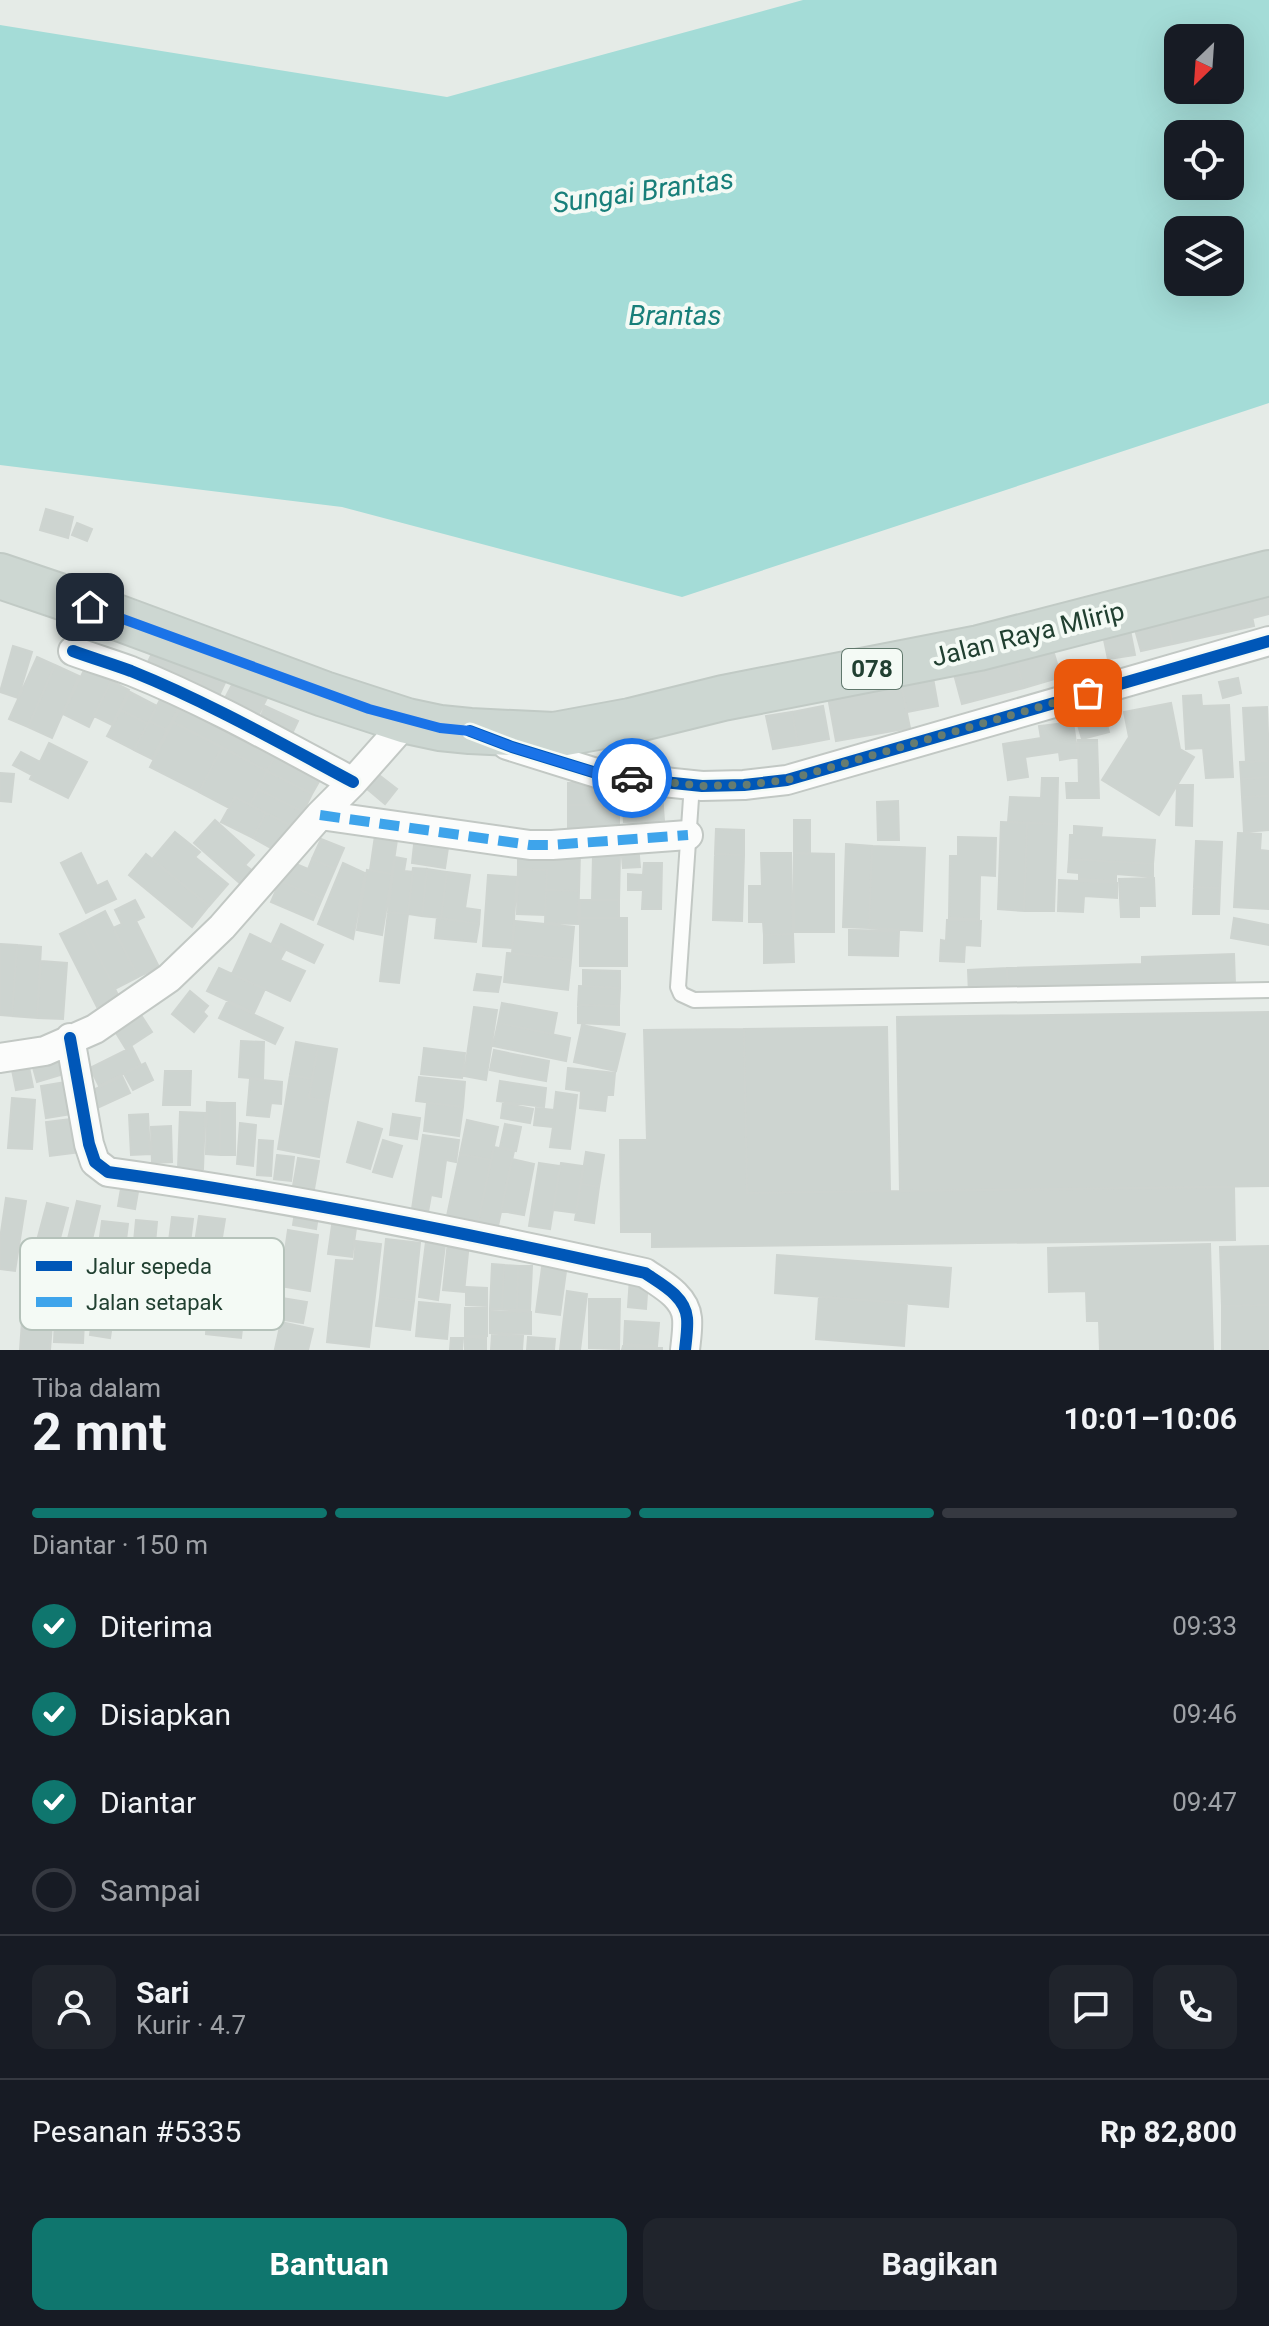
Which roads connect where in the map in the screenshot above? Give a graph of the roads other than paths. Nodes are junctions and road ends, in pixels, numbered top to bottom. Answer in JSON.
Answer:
{"nodes":[{"id":1,"x":1269,"y":573,"type":"edge"},
{"id":2,"x":0,"y":576,"type":"edge"},
{"id":3,"x":1269,"y":641,"type":"edge"},
{"id":4,"x":73,"y":651,"type":"dead end"},
{"id":5,"x":407,"y":721,"type":"junction"},
{"id":6,"x":470,"y":731,"type":"junction"},
{"id":7,"x":353,"y":782,"type":"junction"},
{"id":8,"x":692,"y":784,"type":"junction"},
{"id":9,"x":320,"y":815,"type":"junction"},
{"id":10,"x":688,"y":835,"type":"junction"},
{"id":11,"x":1269,"y":990,"type":"edge"},
{"id":12,"x":70,"y":1038,"type":"junction"},
{"id":13,"x":0,"y":1058,"type":"edge"},
{"id":14,"x":685,"y":1350,"type":"edge"}],
"edges":[{"from":1,"to":6,"type":"main road","name":"Jalan Raya Mlirip","number":"078"},
{"from":2,"to":5,"type":"main road","name":"Jalan Raya Mlirip"},
{"from":3,"to":8,"type":"street"},
{"from":4,"to":7,"type":"street"},
{"from":5,"to":6,"type":"main road","name":"Jalan Raya Mlirip"},
{"from":5,"to":7,"type":"street"},
{"from":6,"to":8,"type":"street"},
{"from":7,"to":9,"type":"street"},
{"from":8,"to":10,"type":"lane"},
{"from":9,"to":10,"type":"street"},
{"from":9,"to":12,"type":"street"},
{"from":10,"to":11,"type":"lane"},
{"from":12,"to":13,"type":"street"},
{"from":12,"to":14,"type":"street"}]}
